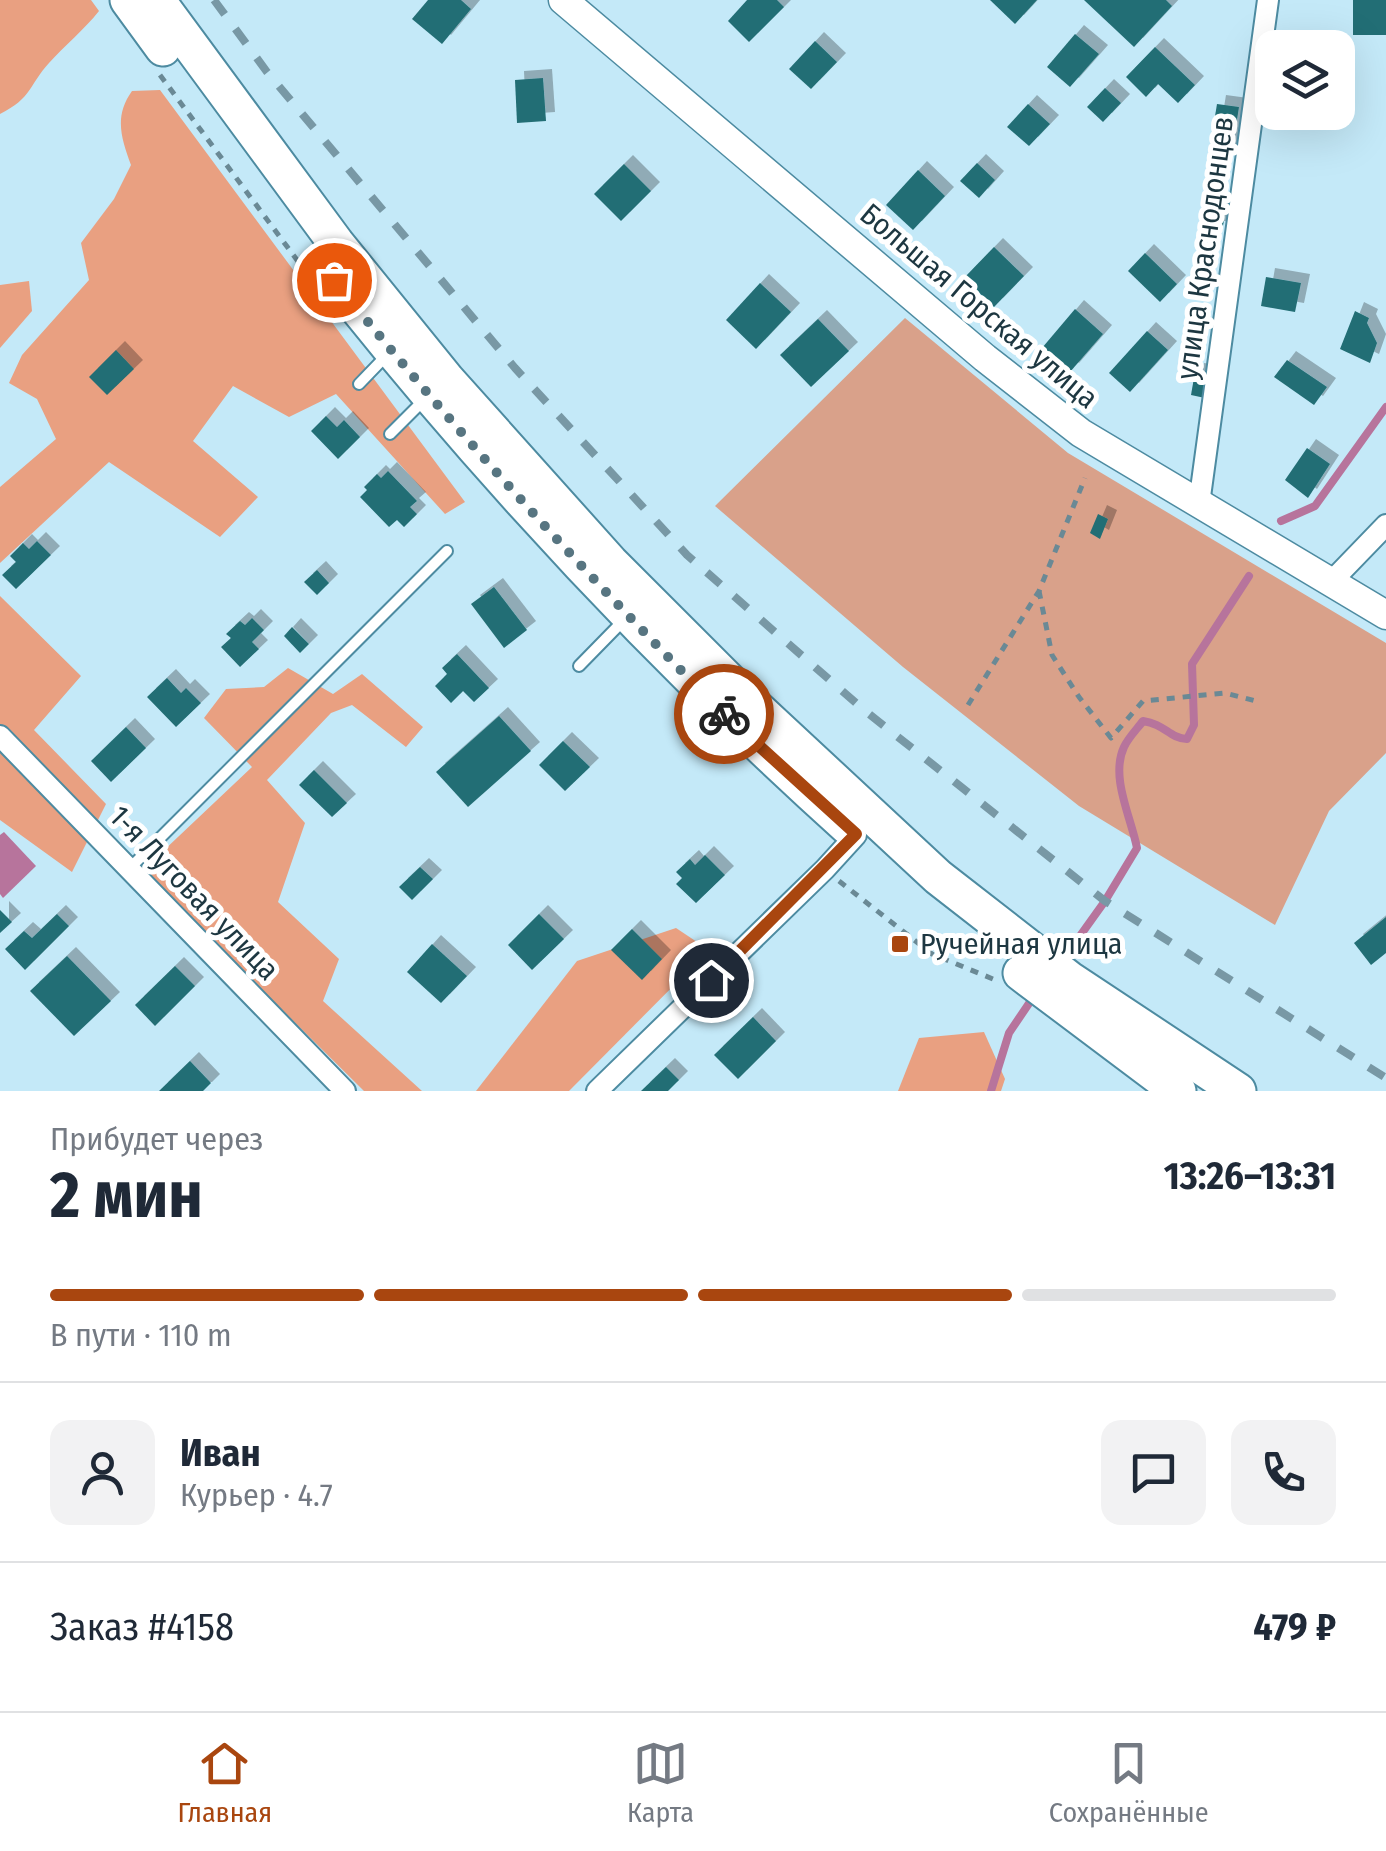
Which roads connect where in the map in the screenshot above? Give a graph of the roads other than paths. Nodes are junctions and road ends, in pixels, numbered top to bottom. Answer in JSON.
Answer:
{"nodes":[{"id":1,"x":128,"y":0,"type":"edge"},
{"id":2,"x":158,"y":0,"type":"edge"},
{"id":3,"x":563,"y":0,"type":"edge"},
{"id":4,"x":1268,"y":0,"type":"edge"},
{"id":5,"x":391,"y":350,"type":"junction"},
{"id":6,"x":359,"y":384,"type":"dead end"},
{"id":7,"x":428,"y":396,"type":"junction"},
{"id":8,"x":390,"y":434,"type":"dead end"},
{"id":9,"x":1198,"y":504,"type":"junction"},
{"id":10,"x":1386,"y":525,"type":"edge"},
{"id":11,"x":447,"y":551,"type":"dead end"},
{"id":12,"x":1330,"y":583,"type":"junction"},
{"id":13,"x":1386,"y":615,"type":"edge"},
{"id":14,"x":628,"y":616,"type":"junction"},
{"id":15,"x":579,"y":666,"type":"dead end"},
{"id":16,"x":0,"y":736,"type":"edge"},
{"id":17,"x":856,"y":834,"type":"junction"},
{"id":18,"x":129,"y":868,"type":"junction"},
{"id":19,"x":1049,"y":978,"type":"junction"},
{"id":20,"x":345,"y":1091,"type":"edge"},
{"id":21,"x":597,"y":1091,"type":"edge"},
{"id":22,"x":1178,"y":1091,"type":"edge"},
{"id":23,"x":1238,"y":1091,"type":"edge"}],
"edges":[{"from":1,"to":5,"type":"highway"},
{"from":2,"to":19,"type":"highway"},
{"from":3,"to":9,"type":"street","name":"Большая Горская улица"},
{"from":4,"to":9,"type":"street","name":"улица Краснодонцев"},
{"from":5,"to":6,"type":"lane"},
{"from":5,"to":7,"type":"highway"},
{"from":7,"to":8,"type":"lane"},
{"from":7,"to":14,"type":"highway"},
{"from":9,"to":12,"type":"street","name":"Большая Горская улица"},
{"from":10,"to":12,"type":"street"},
{"from":11,"to":18,"type":"lane"},
{"from":12,"to":13,"type":"street","name":"Большая Горская улица"},
{"from":14,"to":15,"type":"lane"},
{"from":14,"to":17,"type":"highway"},
{"from":16,"to":18,"type":"street","name":"1-я Луговая улица"},
{"from":17,"to":19,"type":"highway"},
{"from":17,"to":21,"type":"street"},
{"from":18,"to":20,"type":"street","name":"1-я Луговая улица"},
{"from":19,"to":22,"type":"highway"},
{"from":19,"to":23,"type":"highway"}]}
